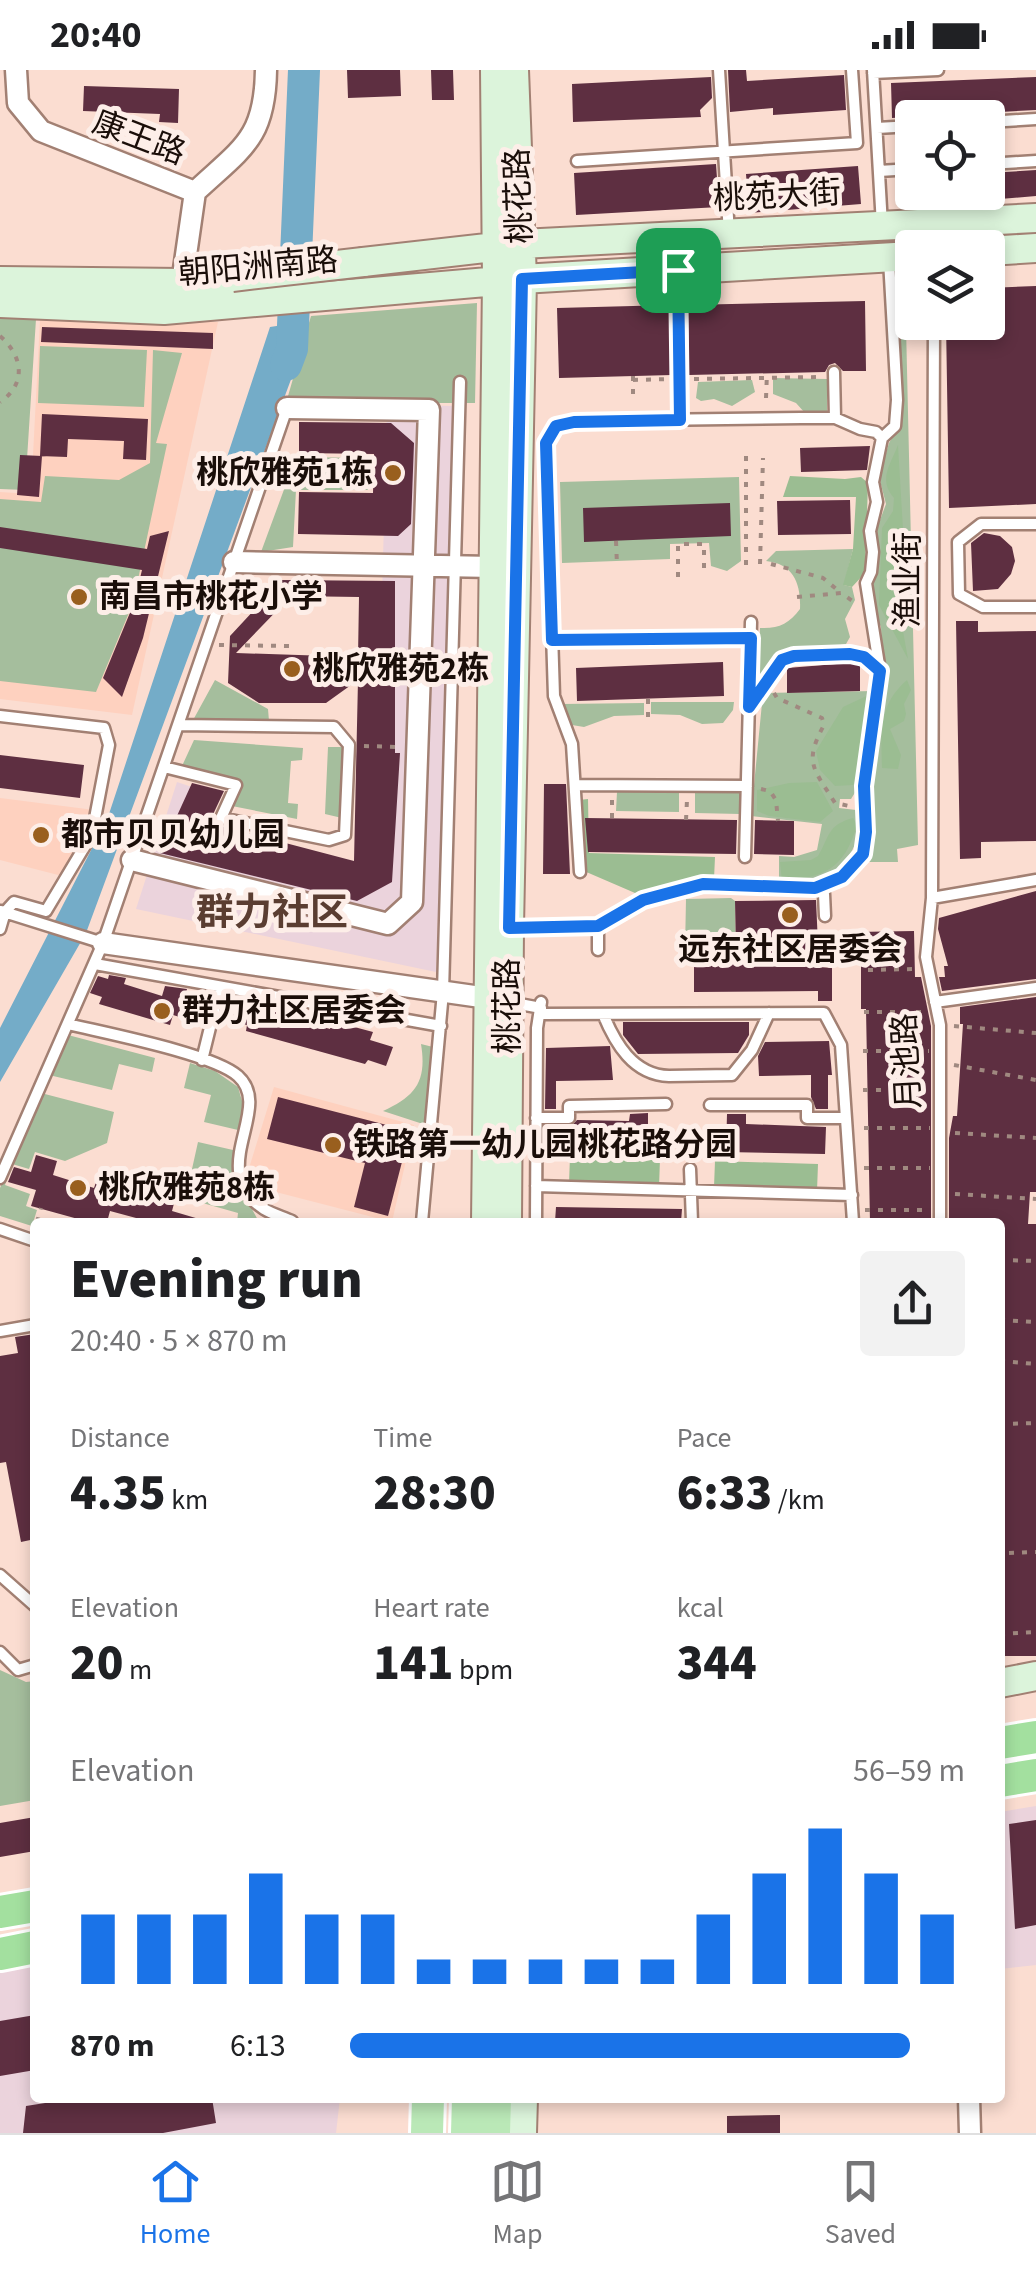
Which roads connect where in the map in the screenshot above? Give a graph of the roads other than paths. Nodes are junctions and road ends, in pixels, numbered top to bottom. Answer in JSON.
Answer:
{"nodes":[{"id":1,"x":16,"y":70,"type":"edge"},
{"id":2,"x":266,"y":70,"type":"edge"},
{"id":3,"x":495,"y":70,"type":"edge"},
{"id":4,"x":514,"y":70,"type":"edge"},
{"id":5,"x":718,"y":70,"type":"edge"},
{"id":6,"x":852,"y":70,"type":"edge"},
{"id":7,"x":938,"y":70,"type":"edge"},
{"id":8,"x":873,"y":72,"type":"edge"},
{"id":9,"x":9,"y":106,"type":"edge"},
{"id":10,"x":1036,"y":119,"type":"edge"},
{"id":11,"x":1005,"y":121,"type":"edge"},
{"id":12,"x":895,"y":127,"type":"edge"},
{"id":13,"x":876,"y":128,"type":"junction"},
{"id":14,"x":724,"y":152,"type":"junction"},
{"id":15,"x":577,"y":161,"type":"dead end"},
{"id":16,"x":1036,"y":161,"type":"edge"},
{"id":17,"x":1005,"y":163,"type":"edge"},
{"id":18,"x":895,"y":170,"type":"edge"},
{"id":19,"x":879,"y":171,"type":"junction"},
{"id":20,"x":195,"y":192,"type":"junction"},
{"id":21,"x":1036,"y":218,"type":"edge"},
{"id":22,"x":882,"y":226,"type":"junction"},
{"id":23,"x":729,"y":234,"type":"junction"},
{"id":24,"x":509,"y":246,"type":"junction"},
{"id":25,"x":1036,"y":248,"type":"edge"},
{"id":26,"x":1005,"y":250,"type":"edge"},
{"id":27,"x":895,"y":256,"type":"edge"},
{"id":28,"x":678,"y":270,"type":"junction"},
{"id":29,"x":510,"y":280,"type":"junction"},
{"id":30,"x":0,"y":281,"type":"edge"},
{"id":31,"x":182,"y":282,"type":"junction"},
{"id":32,"x":231,"y":291,"type":"junction"},
{"id":33,"x":0,"y":303,"type":"edge"},
{"id":34,"x":898,"y":340,"type":"edge"},
{"id":35,"x":934,"y":340,"type":"edge"},
{"id":36,"x":834,"y":374,"type":"road end"},
{"id":37,"x":460,"y":382,"type":"dead end"},
{"id":38,"x":287,"y":408,"type":"joint"},
{"id":39,"x":835,"y":418,"type":"junction"},
{"id":40,"x":680,"y":420,"type":"junction"},
{"id":41,"x":882,"y":438,"type":"junction"},
{"id":42,"x":1036,"y":524,"type":"edge"},
{"id":43,"x":234,"y":562,"type":"junction"},
{"id":44,"x":424,"y":566,"type":"junction"},
{"id":45,"x":455,"y":566,"type":"junction"},
{"id":46,"x":494,"y":567,"type":"junction"},
{"id":47,"x":1036,"y":606,"type":"edge"},
{"id":48,"x":751,"y":622,"type":"dead end"},
{"id":49,"x":751,"y":638,"type":"junction"},
{"id":50,"x":552,"y":640,"type":"junction"},
{"id":51,"x":880,"y":671,"type":"junction"},
{"id":52,"x":749,"y":707,"type":"junction"},
{"id":53,"x":0,"y":716,"type":"edge"},
{"id":54,"x":178,"y":725,"type":"junction"},
{"id":55,"x":164,"y":767,"type":"junction"},
{"id":56,"x":575,"y":785,"type":"junction"},
{"id":57,"x":747,"y":786,"type":"junction"},
{"id":58,"x":745,"y":858,"type":"dead end"},
{"id":59,"x":132,"y":860,"type":"junction"},
{"id":60,"x":580,"y":872,"type":"dead end"},
{"id":61,"x":1036,"y":880,"type":"edge"},
{"id":62,"x":815,"y":888,"type":"junction"},
{"id":63,"x":932,"y":898,"type":"junction"},
{"id":64,"x":6,"y":912,"type":"edge"},
{"id":65,"x":826,"y":916,"type":"dead end"},
{"id":66,"x":598,"y":926,"type":"junction"},
{"id":67,"x":0,"y":928,"type":"edge"},
{"id":68,"x":509,"y":928,"type":"junction"},
{"id":69,"x":104,"y":944,"type":"junction"},
{"id":70,"x":598,"y":950,"type":"dead end"},
{"id":71,"x":95,"y":964,"type":"junction"},
{"id":72,"x":220,"y":987,"type":"junction"},
{"id":73,"x":1036,"y":988,"type":"edge"},
{"id":74,"x":443,"y":992,"type":"junction"},
{"id":75,"x":498,"y":1000,"type":"junction"},
{"id":76,"x":936,"y":1007,"type":"junction"},
{"id":77,"x":541,"y":1008,"type":"junction"},
{"id":78,"x":769,"y":1013,"type":"junction"},
{"id":79,"x":603,"y":1014,"type":"junction"},
{"id":80,"x":68,"y":1024,"type":"junction"},
{"id":81,"x":441,"y":1026,"type":"junction"},
{"id":82,"x":202,"y":1060,"type":"junction"},
{"id":83,"x":666,"y":1104,"type":"dead end"},
{"id":84,"x":710,"y":1106,"type":"dead end"},
{"id":85,"x":536,"y":1118,"type":"junction"},
{"id":86,"x":846,"y":1118,"type":"junction"},
{"id":87,"x":690,"y":1168,"type":"dead end"},
{"id":88,"x":0,"y":1178,"type":"edge"},
{"id":89,"x":536,"y":1186,"type":"junction"},
{"id":90,"x":691,"y":1190,"type":"junction"},
{"id":91,"x":852,"y":1196,"type":"junction"},
{"id":92,"x":264,"y":1209,"type":"junction"},
{"id":93,"x":940,"y":1216,"type":"edge"},
{"id":94,"x":268,"y":1218,"type":"edge"},
{"id":95,"x":285,"y":1218,"type":"edge"},
{"id":96,"x":422,"y":1218,"type":"edge"},
{"id":97,"x":486,"y":1218,"type":"edge"},
{"id":98,"x":506,"y":1218,"type":"edge"},
{"id":99,"x":536,"y":1218,"type":"edge"},
{"id":100,"x":692,"y":1218,"type":"edge"},
{"id":101,"x":852,"y":1218,"type":"edge"},
{"id":102,"x":0,"y":1229,"type":"edge"},
{"id":103,"x":30,"y":1239,"type":"edge"},
{"id":104,"x":30,"y":1325,"type":"edge"},
{"id":105,"x":0,"y":1331,"type":"edge"},
{"id":106,"x":0,"y":1575,"type":"edge"},
{"id":107,"x":30,"y":1602,"type":"edge"},
{"id":108,"x":0,"y":1652,"type":"edge"},
{"id":109,"x":30,"y":1666,"type":"edge"},
{"id":110,"x":1036,"y":1676,"type":"edge"},
{"id":111,"x":1005,"y":1682,"type":"edge"},
{"id":112,"x":1036,"y":1737,"type":"edge"},
{"id":113,"x":1005,"y":1742,"type":"edge"},
{"id":114,"x":1036,"y":1774,"type":"edge"},
{"id":115,"x":1005,"y":1780,"type":"edge"},
{"id":116,"x":30,"y":1907,"type":"edge"},
{"id":117,"x":0,"y":1912,"type":"edge"},
{"id":118,"x":30,"y":1949,"type":"edge"},
{"id":119,"x":0,"y":1954,"type":"edge"},
{"id":120,"x":428,"y":2103,"type":"edge"},
{"id":121,"x":442,"y":2103,"type":"edge"},
{"id":122,"x":468,"y":2103,"type":"edge"},
{"id":123,"x":495,"y":2103,"type":"edge"},
{"id":124,"x":524,"y":2103,"type":"edge"},
{"id":125,"x":969,"y":2103,"type":"edge"},
{"id":126,"x":427,"y":2133,"type":"edge"},
{"id":127,"x":442,"y":2133,"type":"edge"},
{"id":128,"x":468,"y":2133,"type":"edge"},
{"id":129,"x":494,"y":2133,"type":"edge"},
{"id":130,"x":522,"y":2133,"type":"edge"},
{"id":131,"x":970,"y":2133,"type":"edge"}],
"edges":[{"from":1,"to":9,"type":"street","name":"康王路"},
{"from":2,"to":20,"type":"street"},
{"from":3,"to":24,"type":"main road","name":"桃花路"},
{"from":4,"to":24,"type":"main road","name":"桃花路"},
{"from":5,"to":14,"type":"lane"},
{"from":6,"to":14,"type":"lane"},
{"from":7,"to":8,"type":"lane"},
{"from":8,"to":13,"type":"lane"},
{"from":9,"to":20,"type":"street","name":"康王路"},
{"from":10,"to":11,"type":"lane"},
{"from":12,"to":13,"type":"lane"},
{"from":13,"to":19,"type":"lane"},
{"from":14,"to":15,"type":"lane"},
{"from":14,"to":23,"type":"lane"},
{"from":16,"to":17,"type":"lane"},
{"from":18,"to":19,"type":"lane"},
{"from":19,"to":22,"type":"lane"},
{"from":20,"to":31,"type":"street","name":"康王路"},
{"from":21,"to":22,"type":"main road","name":"桃苑大街"},
{"from":22,"to":23,"type":"main road","name":"桃苑大街"},
{"from":23,"to":24,"type":"main road","name":"桃苑大街"},
{"from":24,"to":29,"type":"main road","name":"桃花路"},
{"from":24,"to":32,"type":"main road","name":"朝阳洲南路","bridge":true},
{"from":25,"to":26,"type":"main road"},
{"from":27,"to":28,"type":"main road","name":"桃苑大街"},
{"from":28,"to":29,"type":"main road","name":"桃苑大街"},
{"from":28,"to":40,"type":"lane"},
{"from":29,"to":32,"type":"main road","name":"朝阳洲南路"},
{"from":29,"to":46,"type":"main road","name":"桃花路"},
{"from":29,"to":68,"type":"main road","name":"桃花路"},
{"from":30,"to":31,"type":"main road","name":"朝阳洲南路"},
{"from":31,"to":32,"type":"main road","name":"朝阳洲南路"},
{"from":32,"to":33,"type":"main road","name":"朝阳洲南路"},
{"from":34,"to":41,"type":"lane"},
{"from":35,"to":63,"type":"lane","name":"渔业街"},
{"from":36,"to":39,"type":"lane"},
{"from":37,"to":45,"type":"lane"},
{"from":38,"to":43,"type":"lane"},
{"from":38,"to":44,"type":"street"},
{"from":39,"to":40,"type":"lane"},
{"from":39,"to":41,"type":"lane"},
{"from":40,"to":50,"type":"lane"},
{"from":41,"to":51,"type":"lane"},
{"from":42,"to":47,"type":"lane"},
{"from":43,"to":44,"type":"street"},
{"from":43,"to":54,"type":"lane"},
{"from":44,"to":45,"type":"street"},
{"from":44,"to":59,"type":"street"},
{"from":45,"to":46,"type":"street"},
{"from":45,"to":74,"type":"lane"},
{"from":46,"to":75,"type":"main road","name":"桃花路"},
{"from":48,"to":49,"type":"lane"},
{"from":49,"to":50,"type":"lane"},
{"from":49,"to":52,"type":"lane"},
{"from":50,"to":56,"type":"lane"},
{"from":51,"to":52,"type":"lane"},
{"from":51,"to":62,"type":"lane"},
{"from":52,"to":57,"type":"lane"},
{"from":53,"to":64,"type":"lane"},
{"from":54,"to":55,"type":"lane"},
{"from":54,"to":55,"type":"lane"},
{"from":55,"to":59,"type":"lane"},
{"from":56,"to":57,"type":"lane"},
{"from":56,"to":60,"type":"lane"},
{"from":57,"to":58,"type":"lane"},
{"from":59,"to":69,"type":"lane"},
{"from":61,"to":63,"type":"lane"},
{"from":62,"to":65,"type":"lane"},
{"from":62,"to":66,"type":"lane"},
{"from":63,"to":76,"type":"lane","name":"月池路"},
{"from":64,"to":67,"type":"lane"},
{"from":64,"to":69,"type":"lane"},
{"from":66,"to":68,"type":"lane"},
{"from":66,"to":70,"type":"lane"},
{"from":68,"to":75,"type":"main road","name":"桃花路"},
{"from":69,"to":71,"type":"lane"},
{"from":69,"to":74,"type":"street"},
{"from":71,"to":72,"type":"lane"},
{"from":71,"to":80,"type":"lane"},
{"from":72,"to":81,"type":"lane"},
{"from":72,"to":82,"type":"lane"},
{"from":73,"to":76,"type":"lane"},
{"from":74,"to":75,"type":"street"},
{"from":74,"to":81,"type":"lane"},
{"from":75,"to":77,"type":"lane"},
{"from":75,"to":97,"type":"main road","name":"桃花路"},
{"from":75,"to":98,"type":"main road","name":"桃花路"},
{"from":76,"to":93,"type":"lane","name":"月池路"},
{"from":77,"to":79,"type":"lane"},
{"from":77,"to":85,"type":"lane"},
{"from":78,"to":79,"type":"lane"},
{"from":78,"to":79,"type":"lane"},
{"from":78,"to":86,"type":"lane"},
{"from":80,"to":82,"type":"lane"},
{"from":80,"to":88,"type":"lane"},
{"from":81,"to":96,"type":"lane"},
{"from":82,"to":92,"type":"lane"},
{"from":83,"to":85,"type":"lane"},
{"from":84,"to":86,"type":"lane"},
{"from":85,"to":89,"type":"lane"},
{"from":86,"to":91,"type":"lane"},
{"from":87,"to":90,"type":"lane"},
{"from":89,"to":90,"type":"lane"},
{"from":89,"to":99,"type":"lane"},
{"from":90,"to":91,"type":"lane"},
{"from":90,"to":100,"type":"lane"},
{"from":91,"to":101,"type":"lane"},
{"from":92,"to":94,"type":"lane"},
{"from":92,"to":95,"type":"lane"},
{"from":102,"to":103,"type":"lane"},
{"from":104,"to":105,"type":"lane"},
{"from":106,"to":107,"type":"lane"},
{"from":108,"to":109,"type":"lane"},
{"from":110,"to":111,"type":"main road"},
{"from":112,"to":113,"type":"highway"},
{"from":114,"to":115,"type":"highway"},
{"from":116,"to":117,"type":"highway"},
{"from":118,"to":119,"type":"highway"},
{"from":120,"to":126,"type":"main road"},
{"from":121,"to":127,"type":"main road"},
{"from":122,"to":128,"type":"main road"},
{"from":123,"to":129,"type":"main road"},
{"from":124,"to":130,"type":"main road"},
{"from":125,"to":131,"type":"street"}]}
